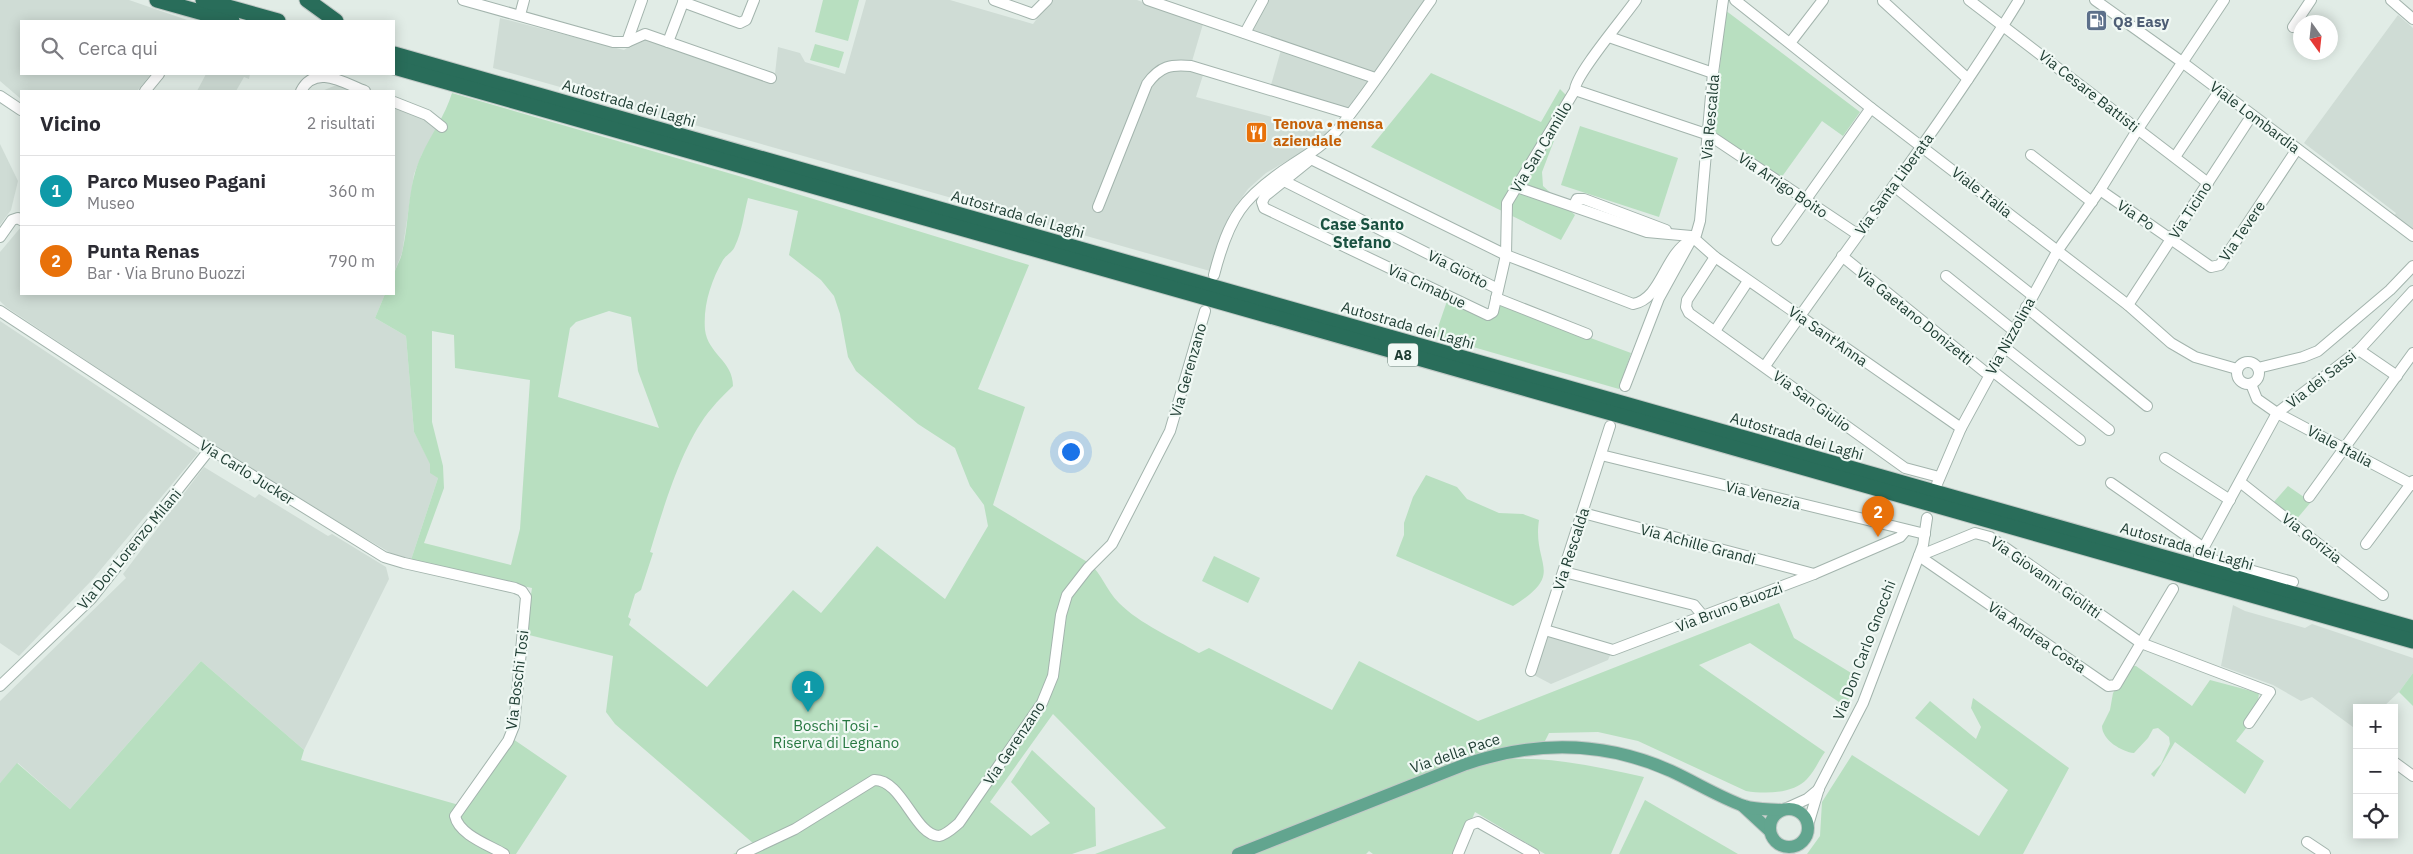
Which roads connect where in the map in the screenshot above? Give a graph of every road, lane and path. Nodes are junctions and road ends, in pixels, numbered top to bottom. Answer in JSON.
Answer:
{"nodes":[{"id":1,"x":157,"y":0,"type":"edge"},
{"id":2,"x":203,"y":0,"type":"edge"},
{"id":3,"x":306,"y":0,"type":"edge"},
{"id":4,"x":463,"y":0,"type":"edge"},
{"id":5,"x":524,"y":0,"type":"edge"},
{"id":6,"x":642,"y":0,"type":"edge"},
{"id":7,"x":754,"y":0,"type":"edge"},
{"id":8,"x":994,"y":0,"type":"edge"},
{"id":9,"x":1047,"y":0,"type":"edge"},
{"id":10,"x":1148,"y":0,"type":"edge"},
{"id":11,"x":1263,"y":0,"type":"edge"},
{"id":12,"x":1431,"y":0,"type":"edge"},
{"id":13,"x":1636,"y":0,"type":"edge"},
{"id":14,"x":1723,"y":0,"type":"edge"},
{"id":15,"x":1735,"y":0,"type":"edge"},
{"id":16,"x":1823,"y":0,"type":"edge"},
{"id":17,"x":1969,"y":0,"type":"edge"},
{"id":18,"x":2019,"y":0,"type":"edge"},
{"id":19,"x":2095,"y":0,"type":"edge"},
{"id":20,"x":2224,"y":0,"type":"edge"},
{"id":21,"x":2311,"y":0,"type":"edge"},
{"id":22,"x":2391,"y":0,"type":"edge"},
{"id":23,"x":684,"y":1,"type":"edge"},
{"id":24,"x":1883,"y":2,"type":"dead end"},
{"id":25,"x":481,"y":3,"type":"edge"},
{"id":26,"x":520,"y":15,"type":"junction"},
{"id":27,"x":2301,"y":15,"type":"edge"},
{"id":28,"x":2413,"y":19,"type":"edge"},
{"id":29,"x":228,"y":20,"type":"edge"},
{"id":30,"x":274,"y":20,"type":"edge"},
{"id":31,"x":335,"y":20,"type":"edge"},
{"id":32,"x":2004,"y":25,"type":"junction"},
{"id":33,"x":1245,"y":33,"type":"junction"},
{"id":34,"x":1609,"y":37,"type":"junction"},
{"id":35,"x":627,"y":42,"type":"junction"},
{"id":36,"x":668,"y":42,"type":"junction"},
{"id":37,"x":1790,"y":43,"type":"junction"},
{"id":38,"x":395,"y":57,"type":"edge"},
{"id":39,"x":395,"y":57,"type":"edge"},
{"id":40,"x":2182,"y":62,"type":"junction"},
{"id":41,"x":1713,"y":72,"type":"junction"},
{"id":42,"x":158,"y":75,"type":"edge"},
{"id":43,"x":771,"y":78,"type":"dead end"},
{"id":44,"x":1375,"y":78,"type":"junction"},
{"id":45,"x":1968,"y":79,"type":"junction"},
{"id":46,"x":145,"y":90,"type":"edge"},
{"id":47,"x":301,"y":90,"type":"edge"},
{"id":48,"x":362,"y":90,"type":"edge"},
{"id":49,"x":1575,"y":90,"type":"junction"},
{"id":50,"x":2220,"y":90,"type":"junction"},
{"id":51,"x":0,"y":96,"type":"edge"},
{"id":52,"x":395,"y":102,"type":"edge"},
{"id":53,"x":1871,"y":108,"type":"junction"},
{"id":54,"x":20,"y":109,"type":"edge"},
{"id":55,"x":1350,"y":114,"type":"junction"},
{"id":56,"x":2252,"y":115,"type":"junction"},
{"id":57,"x":442,"y":127,"type":"dead end"},
{"id":58,"x":2138,"y":129,"type":"junction"},
{"id":59,"x":1709,"y":135,"type":"junction"},
{"id":60,"x":1923,"y":146,"type":"junction"},
{"id":61,"x":2297,"y":149,"type":"junction"},
{"id":62,"x":2031,"y":155,"type":"dead end"},
{"id":63,"x":1311,"y":156,"type":"junction"},
{"id":64,"x":2175,"y":157,"type":"junction"},
{"id":65,"x":1284,"y":182,"type":"junction"},
{"id":66,"x":2208,"y":183,"type":"junction"},
{"id":67,"x":1517,"y":187,"type":"junction"},
{"id":68,"x":1895,"y":188,"type":"junction"},
{"id":69,"x":2100,"y":190,"type":"junction"},
{"id":70,"x":1806,"y":200,"type":"junction"},
{"id":71,"x":2092,"y":202,"type":"junction"},
{"id":72,"x":1098,"y":207,"type":"dead end"},
{"id":73,"x":20,"y":220,"type":"edge"},
{"id":74,"x":1857,"y":234,"type":"junction"},
{"id":75,"x":2413,"y":236,"type":"edge"},
{"id":76,"x":0,"y":237,"type":"edge"},
{"id":77,"x":1693,"y":238,"type":"junction"},
{"id":78,"x":2172,"y":239,"type":"junction"},
{"id":79,"x":1777,"y":240,"type":"dead end"},
{"id":80,"x":2058,"y":250,"type":"junction"},
{"id":81,"x":1506,"y":255,"type":"junction"},
{"id":82,"x":1842,"y":256,"type":"junction"},
{"id":83,"x":1715,"y":257,"type":"junction"},
{"id":84,"x":2413,"y":266,"type":"edge"},
{"id":85,"x":1214,"y":275,"type":"dead end"},
{"id":86,"x":1946,"y":276,"type":"dead end"},
{"id":87,"x":1748,"y":281,"type":"junction"},
{"id":88,"x":2413,"y":291,"type":"edge"},
{"id":89,"x":1498,"y":294,"type":"junction"},
{"id":90,"x":2032,"y":295,"type":"junction"},
{"id":91,"x":2128,"y":305,"type":"junction"},
{"id":92,"x":2026,"y":307,"type":"junction"},
{"id":93,"x":0,"y":311,"type":"edge"},
{"id":94,"x":1205,"y":311,"type":"dead end"},
{"id":95,"x":1493,"y":312,"type":"joint"},
{"id":96,"x":1799,"y":316,"type":"junction"},
{"id":97,"x":2013,"y":330,"type":"junction"},
{"id":98,"x":1715,"y":331,"type":"junction"},
{"id":99,"x":1587,"y":334,"type":"dead end"},
{"id":100,"x":2004,"y":347,"type":"junction"},
{"id":101,"x":2358,"y":350,"type":"junction"},
{"id":102,"x":2413,"y":353,"type":"edge"},
{"id":103,"x":1765,"y":366,"type":"junction"},
{"id":104,"x":2258,"y":368,"type":"junction"},
{"id":105,"x":2237,"y":369,"type":"junction"},
{"id":106,"x":1990,"y":372,"type":"junction"},
{"id":107,"x":2397,"y":376,"type":"junction"},
{"id":108,"x":2251,"y":384,"type":"junction"},
{"id":109,"x":1625,"y":386,"type":"dead end"},
{"id":110,"x":2147,"y":406,"type":"dead end"},
{"id":111,"x":2277,"y":413,"type":"junction"},
{"id":112,"x":1610,"y":426,"type":"dead end"},
{"id":113,"x":1961,"y":428,"type":"junction"},
{"id":114,"x":2109,"y":430,"type":"dead end"},
{"id":115,"x":2080,"y":440,"type":"dead end"},
{"id":116,"x":2345,"y":448,"type":"junction"},
{"id":117,"x":210,"y":450,"type":"junction"},
{"id":118,"x":1602,"y":455,"type":"junction"},
{"id":119,"x":2165,"y":458,"type":"dead end"},
{"id":120,"x":1938,"y":480,"type":"joint"},
{"id":121,"x":2240,"y":482,"type":"junction"},
{"id":122,"x":2111,"y":483,"type":"dead end"},
{"id":123,"x":2412,"y":483,"type":"edge"},
{"id":124,"x":2309,"y":497,"type":"dead end"},
{"id":125,"x":2230,"y":500,"type":"junction"},
{"id":126,"x":1583,"y":513,"type":"junction"},
{"id":127,"x":1928,"y":518,"type":"dead end"},
{"id":128,"x":1906,"y":530,"type":"junction"},
{"id":129,"x":1925,"y":534,"type":"junction"},
{"id":130,"x":2366,"y":544,"type":"dead end"},
{"id":131,"x":2202,"y":552,"type":"junction"},
{"id":132,"x":1918,"y":556,"type":"junction"},
{"id":133,"x":1564,"y":572,"type":"junction"},
{"id":134,"x":1814,"y":574,"type":"junction"},
{"id":135,"x":2293,"y":582,"type":"dead end"},
{"id":136,"x":515,"y":588,"type":"joint"},
{"id":137,"x":2173,"y":589,"type":"dead end"},
{"id":138,"x":2383,"y":595,"type":"dead end"},
{"id":139,"x":1704,"y":616,"type":"junction"},
{"id":140,"x":2413,"y":628,"type":"edge"},
{"id":141,"x":1545,"y":630,"type":"junction"},
{"id":142,"x":2413,"y":641,"type":"edge"},
{"id":143,"x":2141,"y":643,"type":"junction"},
{"id":144,"x":1531,"y":671,"type":"dead end"},
{"id":145,"x":0,"y":686,"type":"edge"},
{"id":146,"x":2249,"y":722,"type":"dead end"},
{"id":147,"x":2398,"y":765,"type":"edge"},
{"id":148,"x":2413,"y":776,"type":"edge"},
{"id":149,"x":1819,"y":788,"type":"junction"},
{"id":150,"x":1743,"y":806,"type":"junction"},
{"id":151,"x":1784,"y":809,"type":"junction"},
{"id":152,"x":1808,"y":825,"type":"junction"},
{"id":153,"x":1770,"y":831,"type":"junction"},
{"id":154,"x":2307,"y":842,"type":"dead end"},
{"id":155,"x":1777,"y":849,"type":"edge"},
{"id":156,"x":1790,"y":851,"type":"edge"},
{"id":157,"x":504,"y":854,"type":"edge"},
{"id":158,"x":742,"y":854,"type":"edge"},
{"id":159,"x":1238,"y":854,"type":"edge"},
{"id":160,"x":1458,"y":854,"type":"edge"},
{"id":161,"x":1534,"y":854,"type":"edge"},
{"id":162,"x":2325,"y":854,"type":"edge"}],
"edges":[{"from":1,"to":29,"type":"highway"},
{"from":2,"to":30,"type":"highway"},
{"from":3,"to":31,"type":"highway"},
{"from":4,"to":25,"type":"street"},
{"from":5,"to":26,"type":"street"},
{"from":6,"to":35,"type":"street"},
{"from":7,"to":23,"type":"street"},
{"from":8,"to":9,"type":"street"},
{"from":10,"to":33,"type":"street"},
{"from":11,"to":33,"type":"street"},
{"from":12,"to":44,"type":"street"},
{"from":13,"to":34,"type":"street","name":"Via San Camillo"},
{"from":14,"to":41,"type":"street","name":"Via Rescalda"},
{"from":15,"to":37,"type":"street","name":"Viale Italia"},
{"from":16,"to":37,"type":"street"},
{"from":17,"to":32,"type":"street","name":"Via Cesare Battisti"},
{"from":18,"to":32,"type":"street","name":"Via Santa Liberata"},
{"from":19,"to":40,"type":"street","name":"Viale Lombardia"},
{"from":20,"to":40,"type":"street","name":"Via Nizzolina"},
{"from":21,"to":27,"type":"street"},
{"from":22,"to":28,"type":"street"},
{"from":23,"to":36,"type":"street"},
{"from":24,"to":45,"type":"street"},
{"from":25,"to":26,"type":"street"},
{"from":26,"to":35,"type":"street"},
{"from":32,"to":45,"type":"street","name":"Via Santa Liberata"},
{"from":32,"to":58,"type":"street","name":"Via Cesare Battisti"},
{"from":33,"to":44,"type":"street"},
{"from":34,"to":41,"type":"street"},
{"from":34,"to":49,"type":"street","name":"Via San Camillo"},
{"from":35,"to":36,"type":"street"},
{"from":36,"to":43,"type":"street"},
{"from":37,"to":53,"type":"street","name":"Viale Italia"},
{"from":38,"to":140,"type":"highway","name":"Autostrada dei Laghi","number":"A8"},
{"from":39,"to":142,"type":"highway","name":"Autostrada dei Laghi","number":"A8"},
{"from":40,"to":50,"type":"street","name":"Viale Lombardia"},
{"from":40,"to":58,"type":"street","name":"Via Nizzolina"},
{"from":41,"to":59,"type":"street","name":"Via Rescalda"},
{"from":42,"to":46,"type":"street"},
{"from":44,"to":55,"type":"street"},
{"from":45,"to":60,"type":"street","name":"Via Santa Liberata"},
{"from":47,"to":48,"type":"street"},
{"from":49,"to":59,"type":"street","name":"Via Arrigo Boito"},
{"from":49,"to":67,"type":"street","name":"Via San Camillo"},
{"from":50,"to":56,"type":"street","name":"Viale Lombardia"},
{"from":50,"to":64,"type":"street"},
{"from":51,"to":54,"type":"street"},
{"from":52,"to":57,"type":"street"},
{"from":53,"to":60,"type":"street","name":"Viale Italia"},
{"from":53,"to":70,"type":"street"},
{"from":55,"to":63,"type":"street"},
{"from":55,"to":72,"type":"street"},
{"from":56,"to":61,"type":"street","name":"Viale Lombardia"},
{"from":56,"to":66,"type":"street","name":"Via Ticino"},
{"from":58,"to":64,"type":"street","name":"Via Cesare Battisti"},
{"from":58,"to":69,"type":"street","name":"Via Nizzolina"},
{"from":59,"to":70,"type":"street","name":"Via Arrigo Boito"},
{"from":59,"to":77,"type":"street","name":"Via Rescalda"},
{"from":60,"to":68,"type":"street","name":"Via Santa Liberata"},
{"from":60,"to":80,"type":"street","name":"Viale Italia"},
{"from":61,"to":75,"type":"street","name":"Viale Lombardia"},
{"from":61,"to":78,"type":"street","name":"Via Tevere"},
{"from":62,"to":71,"type":"street"},
{"from":63,"to":65,"type":"street","name":"Via Cimabue"},
{"from":63,"to":81,"type":"street"},
{"from":63,"to":85,"type":"street"},
{"from":64,"to":66,"type":"street","name":"Via Cesare Battisti"},
{"from":65,"to":89,"type":"street","name":"Via Giotto"},
{"from":65,"to":95,"type":"street","name":"Via Cimabue"},
{"from":66,"to":78,"type":"street","name":"Via Ticino"},
{"from":67,"to":77,"type":"street"},
{"from":67,"to":81,"type":"street","name":"Via San Camillo"},
{"from":68,"to":74,"type":"street","name":"Via Santa Liberata"},
{"from":68,"to":90,"type":"street"},
{"from":69,"to":71,"type":"street","name":"Via Nizzolina"},
{"from":69,"to":78,"type":"street","name":"Via Po"},
{"from":70,"to":74,"type":"street","name":"Via Arrigo Boito"},
{"from":70,"to":79,"type":"street"},
{"from":71,"to":80,"type":"street","name":"Via Nizzolina"},
{"from":73,"to":76,"type":"street"},
{"from":74,"to":82,"type":"street","name":"Via Santa Liberata"},
{"from":77,"to":81,"type":"street"},
{"from":77,"to":83,"type":"street","name":"Via Sant'Anna"},
{"from":77,"to":109,"type":"street","name":"Via Rescalda"},
{"from":78,"to":91,"type":"street","name":"Via Ticino"},
{"from":80,"to":90,"type":"street","name":"Via Nizzolina"},
{"from":80,"to":91,"type":"street","name":"Viale Italia"},
{"from":81,"to":89,"type":"street","name":"Via San Camillo"},
{"from":82,"to":96,"type":"street","name":"Via Santa Liberata"},
{"from":82,"to":106,"type":"street","name":"Via Gaetano Donizetti"},
{"from":83,"to":87,"type":"street","name":"Via Sant'Anna"},
{"from":83,"to":98,"type":"street","name":"Via San Giulio"},
{"from":84,"to":104,"type":"street"},
{"from":86,"to":97,"type":"street"},
{"from":87,"to":96,"type":"street","name":"Via Sant'Anna"},
{"from":87,"to":98,"type":"street"},
{"from":88,"to":101,"type":"street","name":"Via dei Sassi"},
{"from":89,"to":95,"type":"street","name":"Via San Camillo"},
{"from":89,"to":99,"type":"street","name":"Via Giotto"},
{"from":90,"to":92,"type":"street","name":"Via Nizzolina"},
{"from":91,"to":105,"type":"street","name":"Viale Italia"},
{"from":92,"to":97,"type":"street","name":"Via Nizzolina"},
{"from":92,"to":110,"type":"street"},
{"from":93,"to":117,"type":"street","name":"Via Carlo Jucker"},
{"from":94,"to":158,"type":"street","name":"Via Gerenzano"},
{"from":96,"to":103,"type":"street","name":"Via Santa Liberata"},
{"from":96,"to":113,"type":"street","name":"Via Sant'Anna"},
{"from":97,"to":100,"type":"street","name":"Via Nizzolina"},
{"from":98,"to":103,"type":"street","name":"Via San Giulio"},
{"from":100,"to":106,"type":"street","name":"Via Nizzolina"},
{"from":100,"to":114,"type":"street"},
{"from":101,"to":107,"type":"street"},
{"from":101,"to":111,"type":"street","name":"Via dei Sassi"},
{"from":102,"to":107,"type":"street"},
{"from":103,"to":120,"type":"street","name":"Via San Giulio"},
{"from":104,"to":105,"type":"street","name":"Viale Italia"},
{"from":104,"to":108,"type":"street"},
{"from":105,"to":108,"type":"street","name":"Viale Italia"},
{"from":106,"to":113,"type":"street","name":"Via Nizzolina"},
{"from":106,"to":115,"type":"street","name":"Via Gaetano Donizetti"},
{"from":107,"to":116,"type":"street"},
{"from":108,"to":111,"type":"street","name":"Viale Italia"},
{"from":111,"to":116,"type":"street","name":"Viale Italia"},
{"from":111,"to":121,"type":"street","name":"Via dei Sassi"},
{"from":112,"to":118,"type":"street","name":"Via Rescalda"},
{"from":113,"to":120,"type":"street","name":"Via Nizzolina"},
{"from":116,"to":123,"type":"street","name":"Viale Italia"},
{"from":116,"to":124,"type":"street"},
{"from":117,"to":136,"type":"street","name":"Via Carlo Jucker"},
{"from":117,"to":145,"type":"street","name":"Via Don Lorenzo Milani"},
{"from":118,"to":126,"type":"street","name":"Via Rescalda"},
{"from":118,"to":128,"type":"street","name":"Via Venezia"},
{"from":119,"to":125,"type":"street"},
{"from":121,"to":125,"type":"street","name":"Via dei Sassi"},
{"from":121,"to":138,"type":"street","name":"Via Gorizia"},
{"from":122,"to":131,"type":"street"},
{"from":123,"to":130,"type":"street"},
{"from":125,"to":131,"type":"street","name":"Via dei Sassi"},
{"from":126,"to":133,"type":"street","name":"Via Rescalda"},
{"from":126,"to":134,"type":"street","name":"Via Achille Grandi"},
{"from":127,"to":129,"type":"street","name":"Via Don Carlo Gnocchi"},
{"from":128,"to":129,"type":"street","name":"Via Venezia"},
{"from":128,"to":134,"type":"street","name":"Via Bruno Buozzi"},
{"from":129,"to":132,"type":"street","name":"Via Don Carlo Gnocchi"},
{"from":131,"to":135,"type":"street"},
{"from":132,"to":143,"type":"street","name":"Via Giovanni Giolitti"},
{"from":132,"to":143,"type":"street","name":"Via Andrea Costa"},
{"from":132,"to":149,"type":"street","name":"Via Don Carlo Gnocchi"},
{"from":133,"to":139,"type":"street"},
{"from":133,"to":141,"type":"street","name":"Via Rescalda"},
{"from":134,"to":139,"type":"street","name":"Via Bruno Buozzi"},
{"from":136,"to":157,"type":"street","name":"Via Boschi Tosi"},
{"from":137,"to":143,"type":"street"},
{"from":139,"to":141,"type":"street","name":"Via Bruno Buozzi"},
{"from":141,"to":144,"type":"street","name":"Via Rescalda"},
{"from":143,"to":146,"type":"street","name":"Via Giovanni Giolitti"},
{"from":147,"to":148,"type":"street"},
{"from":149,"to":151,"type":"street","name":"Via Don Carlo Gnocchi"},
{"from":149,"to":152,"type":"street","name":"Via Don Carlo Gnocchi"},
{"from":150,"to":151,"type":"main road","name":"Via della Pace"},
{"from":150,"to":153,"type":"main road","name":"Via della Pace"},
{"from":150,"to":159,"type":"main road","name":"Via della Pace"},
{"from":151,"to":152,"type":"main road"},
{"from":151,"to":153,"type":"main road"},
{"from":152,"to":156,"type":"main road","name":"Via Don Carlo Gnocchi"},
{"from":153,"to":155,"type":"main road","name":"Via Don Carlo Gnocchi"},
{"from":154,"to":162,"type":"street"},
{"from":155,"to":156,"type":"main road","name":"Via Don Carlo Gnocchi"},
{"from":160,"to":161,"type":"street"}]}
